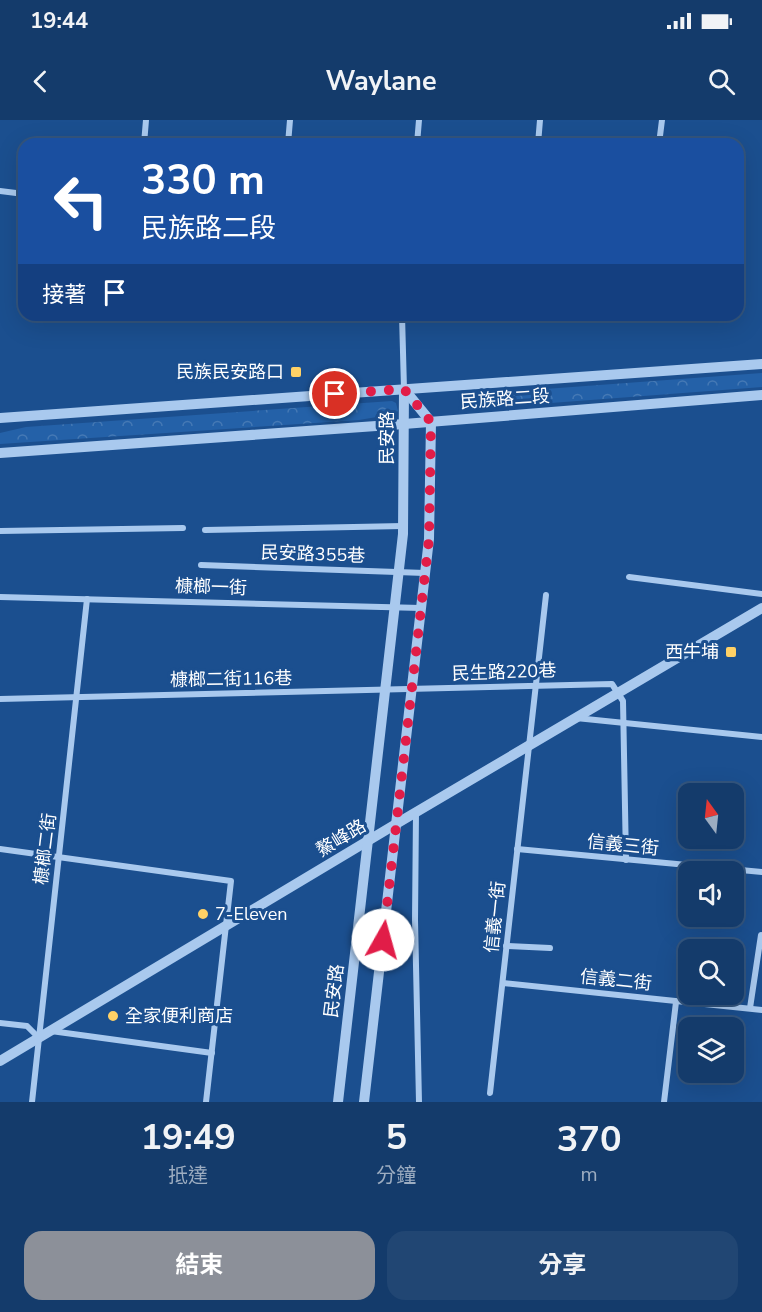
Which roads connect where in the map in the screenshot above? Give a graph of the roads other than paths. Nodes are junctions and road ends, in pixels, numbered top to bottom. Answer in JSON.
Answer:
{"nodes":[{"id":1,"x":146,"y":120,"type":"edge"},
{"id":2,"x":290,"y":120,"type":"edge"},
{"id":3,"x":419,"y":120,"type":"edge"},
{"id":4,"x":540,"y":120,"type":"edge"},
{"id":5,"x":662,"y":120,"type":"edge"},
{"id":6,"x":144,"y":138,"type":"edge"},
{"id":7,"x":288,"y":138,"type":"edge"},
{"id":8,"x":418,"y":138,"type":"edge"},
{"id":9,"x":538,"y":138,"type":"edge"},
{"id":10,"x":660,"y":138,"type":"edge"},
{"id":11,"x":0,"y":191,"type":"edge"},
{"id":12,"x":18,"y":193,"type":"edge"},
{"id":13,"x":402,"y":321,"type":"edge"},
{"id":14,"x":762,"y":364,"type":"edge"},
{"id":15,"x":404,"y":389,"type":"junction"},
{"id":16,"x":762,"y":396,"type":"edge"},
{"id":17,"x":0,"y":418,"type":"edge"},
{"id":18,"x":431,"y":422,"type":"junction"},
{"id":19,"x":404,"y":424,"type":"junction"},
{"id":20,"x":0,"y":453,"type":"edge"},
{"id":21,"x":403,"y":526,"type":"junction"},
{"id":22,"x":183,"y":528,"type":"dead end"},
{"id":23,"x":205,"y":530,"type":"dead end"},
{"id":24,"x":0,"y":531,"type":"edge"},
{"id":25,"x":201,"y":565,"type":"dead end"},
{"id":26,"x":399,"y":572,"type":"junction"},
{"id":27,"x":425,"y":573,"type":"junction"},
{"id":28,"x":629,"y":577,"type":"dead end"},
{"id":29,"x":762,"y":594,"type":"edge"},
{"id":30,"x":546,"y":595,"type":"dead end"},
{"id":31,"x":0,"y":597,"type":"edge"},
{"id":32,"x":87,"y":599,"type":"junction"},
{"id":33,"x":394,"y":607,"type":"junction"},
{"id":34,"x":421,"y":608,"type":"junction"},
{"id":35,"x":762,"y":608,"type":"edge"},
{"id":36,"x":536,"y":686,"type":"junction"},
{"id":37,"x":412,"y":689,"type":"junction"},
{"id":38,"x":386,"y":690,"type":"junction"},
{"id":39,"x":618,"y":693,"type":"junction"},
{"id":40,"x":76,"y":698,"type":"junction"},
{"id":41,"x":0,"y":699,"type":"edge"},
{"id":42,"x":576,"y":718,"type":"junction"},
{"id":43,"x":623,"y":723,"type":"junction"},
{"id":44,"x":762,"y":737,"type":"edge"},
{"id":45,"x":529,"y":745,"type":"junction"},
{"id":46,"x":416,"y":812,"type":"junction"},
{"id":47,"x":396,"y":824,"type":"junction"},
{"id":48,"x":368,"y":841,"type":"junction"},
{"id":49,"x":0,"y":849,"type":"edge"},
{"id":50,"x":517,"y":849,"type":"junction"},
{"id":51,"x":59,"y":857,"type":"junction"},
{"id":52,"x":626,"y":860,"type":"junction"},
{"id":53,"x":762,"y":872,"type":"edge"},
{"id":54,"x":226,"y":927,"type":"junction"},
{"id":55,"x":761,"y":934,"type":"edge"},
{"id":56,"x":507,"y":946,"type":"junction"},
{"id":57,"x":550,"y":948,"type":"dead end"},
{"id":58,"x":503,"y":983,"type":"junction"},
{"id":59,"x":676,"y":1002,"type":"junction"},
{"id":60,"x":750,"y":1008,"type":"junction"},
{"id":61,"x":762,"y":1010,"type":"edge"},
{"id":62,"x":0,"y":1023,"type":"edge"},
{"id":63,"x":51,"y":1031,"type":"junction"},
{"id":64,"x":39,"y":1038,"type":"junction"},
{"id":65,"x":212,"y":1053,"type":"junction"},
{"id":66,"x":0,"y":1061,"type":"edge"},
{"id":67,"x":490,"y":1093,"type":"dead end"},
{"id":68,"x":32,"y":1102,"type":"edge"},
{"id":69,"x":206,"y":1102,"type":"edge"},
{"id":70,"x":338,"y":1102,"type":"edge"},
{"id":71,"x":364,"y":1102,"type":"edge"},
{"id":72,"x":419,"y":1102,"type":"edge"},
{"id":73,"x":664,"y":1102,"type":"edge"}],
"edges":[{"from":1,"to":6,"type":"street"},
{"from":2,"to":7,"type":"street"},
{"from":3,"to":8,"type":"street"},
{"from":4,"to":9,"type":"street"},
{"from":5,"to":10,"type":"street"},
{"from":11,"to":12,"type":"street"},
{"from":13,"to":15,"type":"street"},
{"from":14,"to":15,"type":"street","name":"民族路二段"},
{"from":15,"to":17,"type":"street","name":"民族路二段"},
{"from":15,"to":18,"type":"street","name":"民安路"},
{"from":15,"to":19,"type":"street","name":"民安路"},
{"from":16,"to":18,"type":"street","name":"民族路二段"},
{"from":18,"to":19,"type":"street","name":"民族路二段"},
{"from":18,"to":27,"type":"street"},
{"from":19,"to":20,"type":"street","name":"民族路二段"},
{"from":19,"to":21,"type":"street","name":"民安路"},
{"from":21,"to":23,"type":"street"},
{"from":21,"to":26,"type":"street","name":"民安路"},
{"from":22,"to":24,"type":"street"},
{"from":25,"to":26,"type":"street","name":"民安路355巷"},
{"from":26,"to":27,"type":"street","name":"民安路355巷"},
{"from":26,"to":33,"type":"street","name":"民安路"},
{"from":27,"to":34,"type":"street"},
{"from":28,"to":29,"type":"street"},
{"from":30,"to":36,"type":"street","name":"信義一街"},
{"from":31,"to":32,"type":"street","name":"槺榔一街"},
{"from":32,"to":33,"type":"street","name":"槺榔一街"},
{"from":32,"to":40,"type":"street","name":"槺榔二街"},
{"from":33,"to":34,"type":"street","name":"槺榔一街"},
{"from":33,"to":38,"type":"street","name":"民安路"},
{"from":34,"to":37,"type":"street"},
{"from":35,"to":39,"type":"street","name":"鰲峰路"},
{"from":36,"to":37,"type":"street","name":"民生路220巷"},
{"from":36,"to":39,"type":"street","name":"民生路220巷"},
{"from":36,"to":45,"type":"street","name":"信義一街"},
{"from":37,"to":38,"type":"street","name":"民生路220巷"},
{"from":37,"to":47,"type":"street"},
{"from":38,"to":40,"type":"street","name":"槺榔二街116巷"},
{"from":38,"to":48,"type":"street","name":"民安路"},
{"from":39,"to":42,"type":"street","name":"鰲峰路"},
{"from":39,"to":43,"type":"street"},
{"from":40,"to":41,"type":"street","name":"槺榔二街116巷"},
{"from":40,"to":51,"type":"street","name":"槺榔二街"},
{"from":42,"to":43,"type":"street"},
{"from":42,"to":45,"type":"street","name":"鰲峰路"},
{"from":43,"to":44,"type":"street"},
{"from":43,"to":52,"type":"street"},
{"from":45,"to":46,"type":"street","name":"鰲峰路"},
{"from":45,"to":50,"type":"street","name":"信義一街"},
{"from":46,"to":47,"type":"street","name":"鰲峰路"},
{"from":46,"to":72,"type":"street"},
{"from":47,"to":48,"type":"street","name":"鰲峰路"},
{"from":47,"to":71,"type":"street"},
{"from":48,"to":54,"type":"street","name":"鰲峰路"},
{"from":48,"to":70,"type":"street","name":"民安路"},
{"from":49,"to":51,"type":"street"},
{"from":50,"to":52,"type":"street","name":"信義三街"},
{"from":50,"to":56,"type":"street","name":"信義一街"},
{"from":51,"to":54,"type":"street"},
{"from":51,"to":64,"type":"street","name":"槺榔二街"},
{"from":52,"to":53,"type":"street","name":"信義三街"},
{"from":54,"to":63,"type":"street","name":"鰲峰路"},
{"from":54,"to":65,"type":"street"},
{"from":55,"to":60,"type":"street"},
{"from":56,"to":57,"type":"street"},
{"from":56,"to":58,"type":"street","name":"信義一街"},
{"from":58,"to":59,"type":"street","name":"信義二街"},
{"from":58,"to":67,"type":"street","name":"信義一街"},
{"from":59,"to":60,"type":"street","name":"信義二街"},
{"from":59,"to":73,"type":"street"},
{"from":60,"to":61,"type":"street","name":"信義二街"},
{"from":62,"to":64,"type":"street"},
{"from":63,"to":64,"type":"street","name":"鰲峰路"},
{"from":63,"to":65,"type":"street"},
{"from":64,"to":66,"type":"street","name":"鰲峰路"},
{"from":64,"to":68,"type":"street","name":"槺榔二街"},
{"from":65,"to":69,"type":"street"}]}
